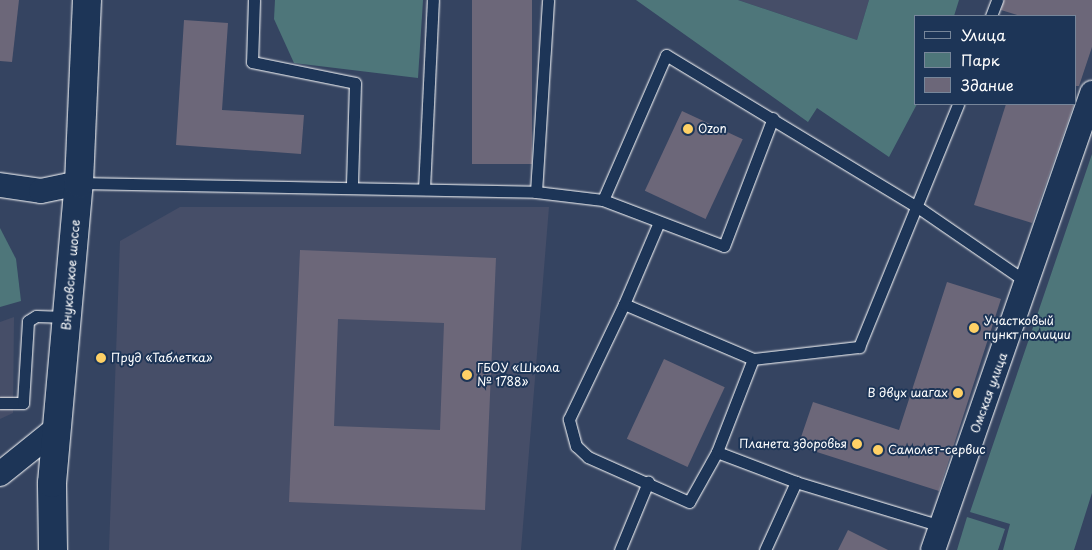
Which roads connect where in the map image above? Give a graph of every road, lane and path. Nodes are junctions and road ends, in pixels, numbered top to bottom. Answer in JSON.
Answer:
{"nodes":[{"id":1,"x":86,"y":0,"type":"edge"},
{"id":2,"x":254,"y":0,"type":"edge"},
{"id":3,"x":433,"y":0,"type":"edge"},
{"id":4,"x":548,"y":0,"type":"edge"},
{"id":5,"x":997,"y":0,"type":"edge"},
{"id":6,"x":991,"y":15,"type":"edge"},
{"id":7,"x":1092,"y":93,"type":"edge"},
{"id":8,"x":958,"y":105,"type":"edge"},
{"id":9,"x":773,"y":118,"type":"junction"},
{"id":10,"x":79,"y":183,"type":"junction"},
{"id":11,"x":0,"y":185,"type":"edge"},
{"id":12,"x":352,"y":187,"type":"junction"},
{"id":13,"x":424,"y":189,"type":"junction"},
{"id":14,"x":536,"y":192,"type":"junction"},
{"id":15,"x":603,"y":200,"type":"junction"},
{"id":16,"x":919,"y":208,"type":"junction"},
{"id":17,"x":659,"y":222,"type":"junction"},
{"id":18,"x":1028,"y":283,"type":"junction"},
{"id":19,"x":624,"y":304,"type":"junction"},
{"id":20,"x":67,"y":316,"type":"junction"},
{"id":21,"x":753,"y":359,"type":"junction"},
{"id":22,"x":0,"y":403,"type":"edge"},
{"id":23,"x":56,"y":429,"type":"junction"},
{"id":24,"x":717,"y":452,"type":"junction"},
{"id":25,"x":0,"y":474,"type":"edge"},
{"id":26,"x":648,"y":482,"type":"junction"},
{"id":27,"x":796,"y":482,"type":"junction"},
{"id":28,"x":941,"y":526,"type":"junction"},
{"id":29,"x":54,"y":550,"type":"edge"},
{"id":30,"x":620,"y":550,"type":"edge"},
{"id":31,"x":765,"y":550,"type":"edge"},
{"id":32,"x":932,"y":550,"type":"edge"}],
"edges":[{"from":1,"to":10,"type":"street","name":"Внуковское шоссе"},
{"from":2,"to":12,"type":"lane"},
{"from":3,"to":13,"type":"lane"},
{"from":4,"to":14,"type":"lane"},
{"from":5,"to":6,"type":"lane"},
{"from":7,"to":18,"type":"street","name":"Омская улица"},
{"from":8,"to":16,"type":"lane"},
{"from":9,"to":15,"type":"lane"},
{"from":9,"to":16,"type":"lane"},
{"from":9,"to":17,"type":"lane"},
{"from":10,"to":11,"type":"street"},
{"from":10,"to":12,"type":"lane"},
{"from":10,"to":20,"type":"street","name":"Внуковское шоссе"},
{"from":12,"to":13,"type":"lane"},
{"from":13,"to":14,"type":"lane"},
{"from":14,"to":15,"type":"lane"},
{"from":15,"to":17,"type":"lane"},
{"from":16,"to":18,"type":"lane"},
{"from":16,"to":21,"type":"lane"},
{"from":17,"to":19,"type":"lane"},
{"from":18,"to":28,"type":"street","name":"Омская улица"},
{"from":19,"to":21,"type":"lane"},
{"from":19,"to":26,"type":"lane"},
{"from":20,"to":22,"type":"lane"},
{"from":20,"to":23,"type":"street","name":"Внуковское шоссе"},
{"from":21,"to":24,"type":"lane"},
{"from":23,"to":25,"type":"street"},
{"from":23,"to":29,"type":"street","name":"Внуковское шоссе"},
{"from":24,"to":26,"type":"lane"},
{"from":24,"to":27,"type":"lane"},
{"from":26,"to":30,"type":"lane"},
{"from":27,"to":28,"type":"lane"},
{"from":27,"to":31,"type":"lane"},
{"from":28,"to":32,"type":"street","name":"Омская улица"}]}
